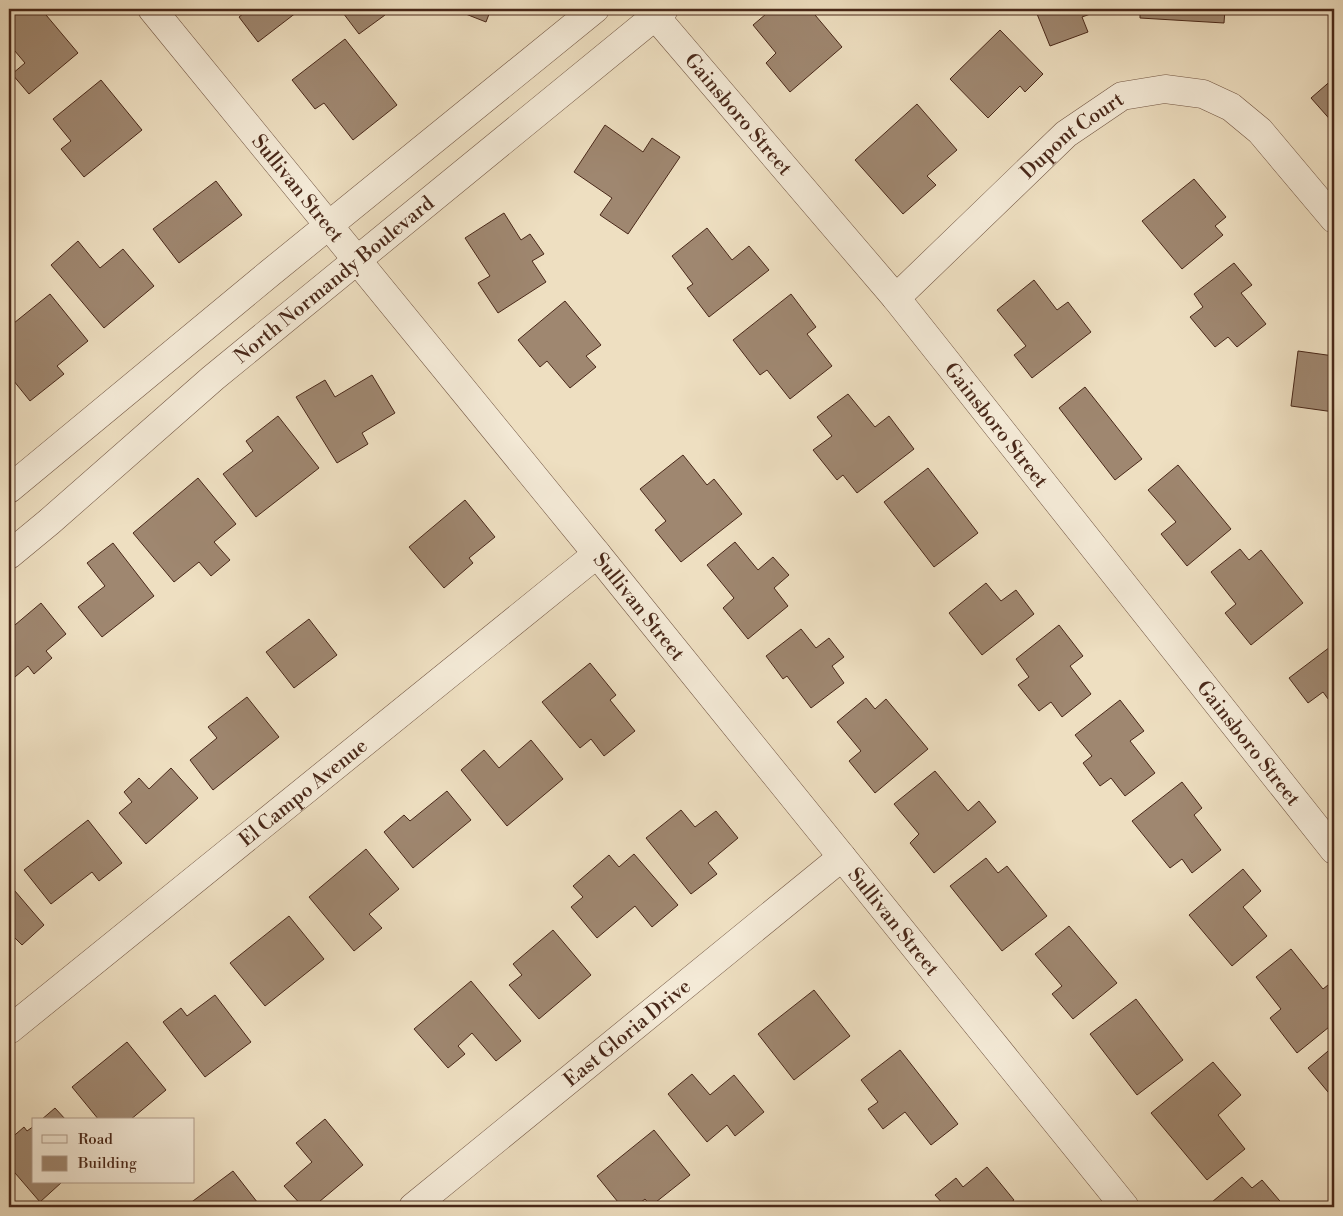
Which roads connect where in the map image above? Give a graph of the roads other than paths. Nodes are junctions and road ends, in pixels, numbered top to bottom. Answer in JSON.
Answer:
{"nodes":[{"id":1,"x":152,"y":9,"type":"edge"},
{"id":2,"x":595,"y":9,"type":"edge"},
{"id":3,"x":656,"y":11,"type":"edge"},
{"id":4,"x":1334,"y":219,"type":"edge"},
{"id":5,"x":328,"y":226,"type":"junction"},
{"id":6,"x":357,"y":262,"type":"junction"},
{"id":7,"x":896,"y":298,"type":"junction"},
{"id":8,"x":9,"y":489,"type":"edge"},
{"id":9,"x":9,"y":554,"type":"edge"},
{"id":10,"x":597,"y":554,"type":"junction"},
{"id":11,"x":1334,"y":850,"type":"edge"},
{"id":12,"x":842,"y":857,"type":"junction"},
{"id":13,"x":9,"y":1030,"type":"edge"},
{"id":14,"x":1118,"y":1205,"type":"edge"},
{"id":15,"x":413,"y":1207,"type":"edge"}],
"edges":[{"from":1,"to":5,"type":"street","name":"Sullivan Street"},
{"from":2,"to":5,"type":"street"},
{"from":3,"to":6,"type":"street","name":"North Normandy Boulevard"},
{"from":3,"to":7,"type":"street","name":"Gainsboro Street"},
{"from":4,"to":7,"type":"street","name":"Dupont Court"},
{"from":5,"to":6,"type":"street","name":"Sullivan Street"},
{"from":5,"to":8,"type":"street"},
{"from":6,"to":9,"type":"street","name":"North Normandy Boulevard"},
{"from":6,"to":10,"type":"street","name":"Sullivan Street"},
{"from":7,"to":11,"type":"street","name":"Gainsboro Street"},
{"from":10,"to":12,"type":"street","name":"Sullivan Street"},
{"from":10,"to":13,"type":"street","name":"El Campo Avenue"},
{"from":12,"to":14,"type":"street","name":"Sullivan Street"},
{"from":12,"to":15,"type":"street","name":"East Gloria Drive"}]}
